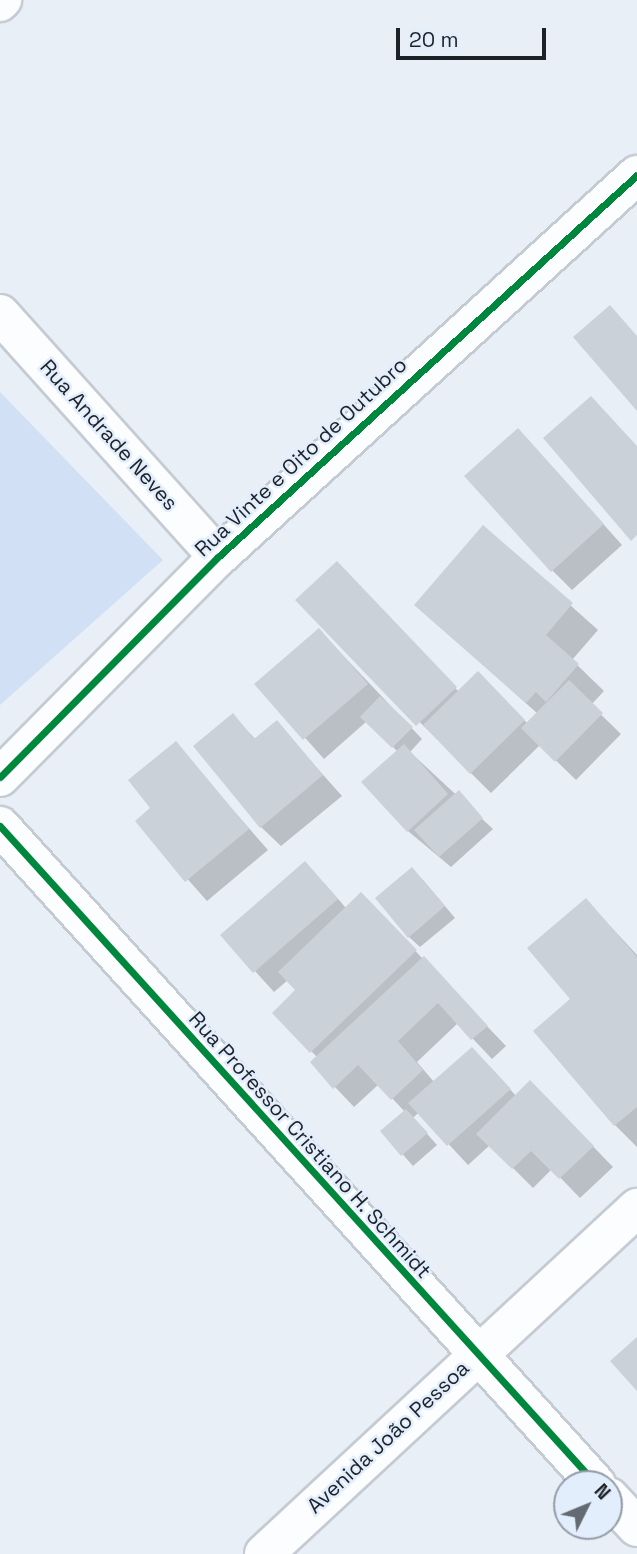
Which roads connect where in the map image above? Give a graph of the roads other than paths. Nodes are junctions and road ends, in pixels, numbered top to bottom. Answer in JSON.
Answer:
{"nodes":[{"id":1,"x":637,"y":175,"type":"edge"},
{"id":2,"x":0,"y":314,"type":"edge"},
{"id":3,"x":218,"y":556,"type":"junction"},
{"id":4,"x":0,"y":777,"type":"edge"},
{"id":5,"x":0,"y":826,"type":"edge"},
{"id":6,"x":637,"y":1208,"type":"edge"},
{"id":7,"x":475,"y":1355,"type":"junction"},
{"id":8,"x":584,"y":1470,"type":"edge"},
{"id":9,"x":623,"y":1512,"type":"edge"},
{"id":10,"x":637,"y":1527,"type":"edge"},
{"id":11,"x":264,"y":1554,"type":"edge"}],
"edges":[{"from":1,"to":3,"type":"street","name":"Rua Vinte e Oito de Outubro"},
{"from":2,"to":3,"type":"street","name":"Rua Andrade Neves"},
{"from":3,"to":4,"type":"street","name":"Rua Vinte e Oito de Outubro"},
{"from":5,"to":7,"type":"street","name":"Rua Professor Cristiano H. Schmidt"},
{"from":6,"to":7,"type":"street","name":"Avenida João Pessoa"},
{"from":7,"to":8,"type":"street","name":"Rua Professor Cristiano H. Schmidt"},
{"from":7,"to":11,"type":"street","name":"Avenida João Pessoa"},
{"from":9,"to":10,"type":"street"}]}
